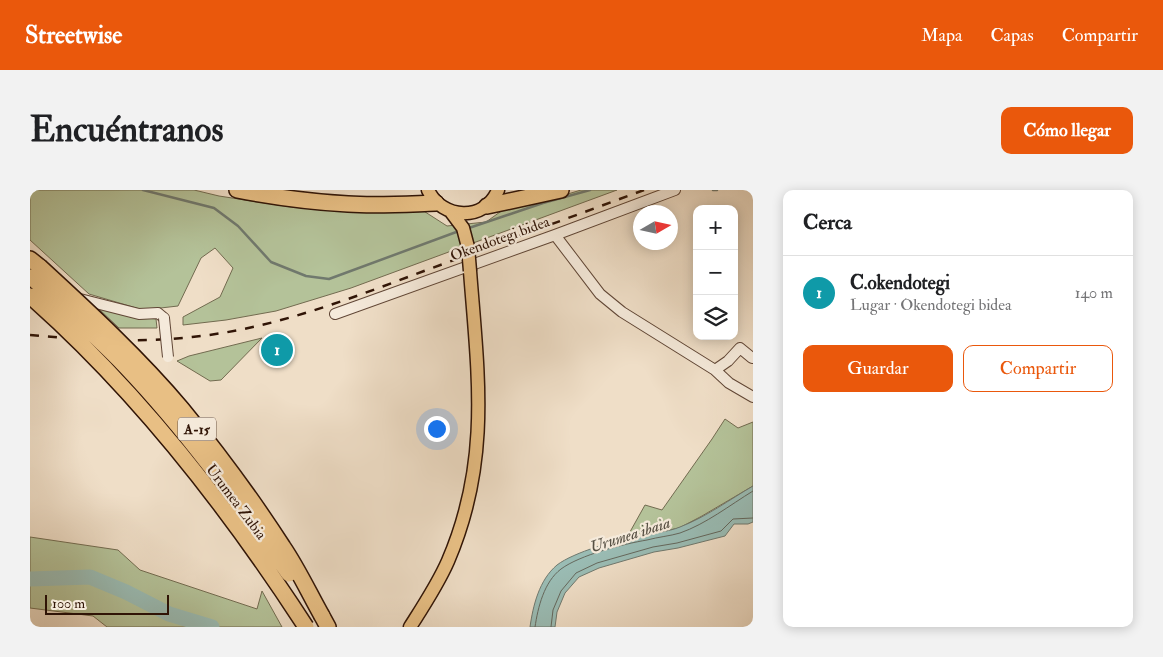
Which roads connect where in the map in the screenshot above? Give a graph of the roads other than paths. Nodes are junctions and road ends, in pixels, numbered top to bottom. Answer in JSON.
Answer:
{"nodes":[{"id":1,"x":237,"y":190,"type":"edge"},
{"id":2,"x":498,"y":190,"type":"edge"},
{"id":3,"x":561,"y":190,"type":"edge"},
{"id":4,"x":675,"y":190,"type":"edge"},
{"id":5,"x":432,"y":196,"type":"edge"},
{"id":6,"x":482,"y":209,"type":"junction"},
{"id":7,"x":451,"y":212,"type":"junction"},
{"id":8,"x":555,"y":235,"type":"junction"},
{"id":9,"x":468,"y":247,"type":"junction"},
{"id":10,"x":33,"y":270,"type":"edge"},
{"id":11,"x":30,"y":298,"type":"edge"},
{"id":12,"x":336,"y":314,"type":"dead end"},
{"id":13,"x":168,"y":357,"type":"dead end"},
{"id":14,"x":752,"y":358,"type":"edge"},
{"id":15,"x":715,"y":370,"type":"junction"},
{"id":16,"x":753,"y":398,"type":"edge"},
{"id":17,"x":325,"y":622,"type":"edge"},
{"id":18,"x":306,"y":627,"type":"edge"},
{"id":19,"x":410,"y":627,"type":"edge"}],
"edges":[{"from":1,"to":5,"type":"highway"},
{"from":2,"to":6,"type":"main road"},
{"from":3,"to":6,"type":"highway"},
{"from":4,"to":8,"type":"street","name":"Okendotegi bidea"},
{"from":5,"to":7,"type":"main road"},
{"from":6,"to":7,"type":"main road"},
{"from":6,"to":9,"type":"main road"},
{"from":7,"to":9,"type":"main road"},
{"from":8,"to":12,"type":"street","name":"Okendotegi bidea"},
{"from":8,"to":15,"type":"street"},
{"from":9,"to":19,"type":"main road","bridge":true},
{"from":10,"to":17,"type":"highway","number":"A-15","bridge":true},
{"from":11,"to":13,"type":"street","bridge":true},
{"from":11,"to":18,"type":"highway","name":"Urumea Zubia","bridge":true},
{"from":14,"to":15,"type":"street"},
{"from":15,"to":16,"type":"street"}]}
